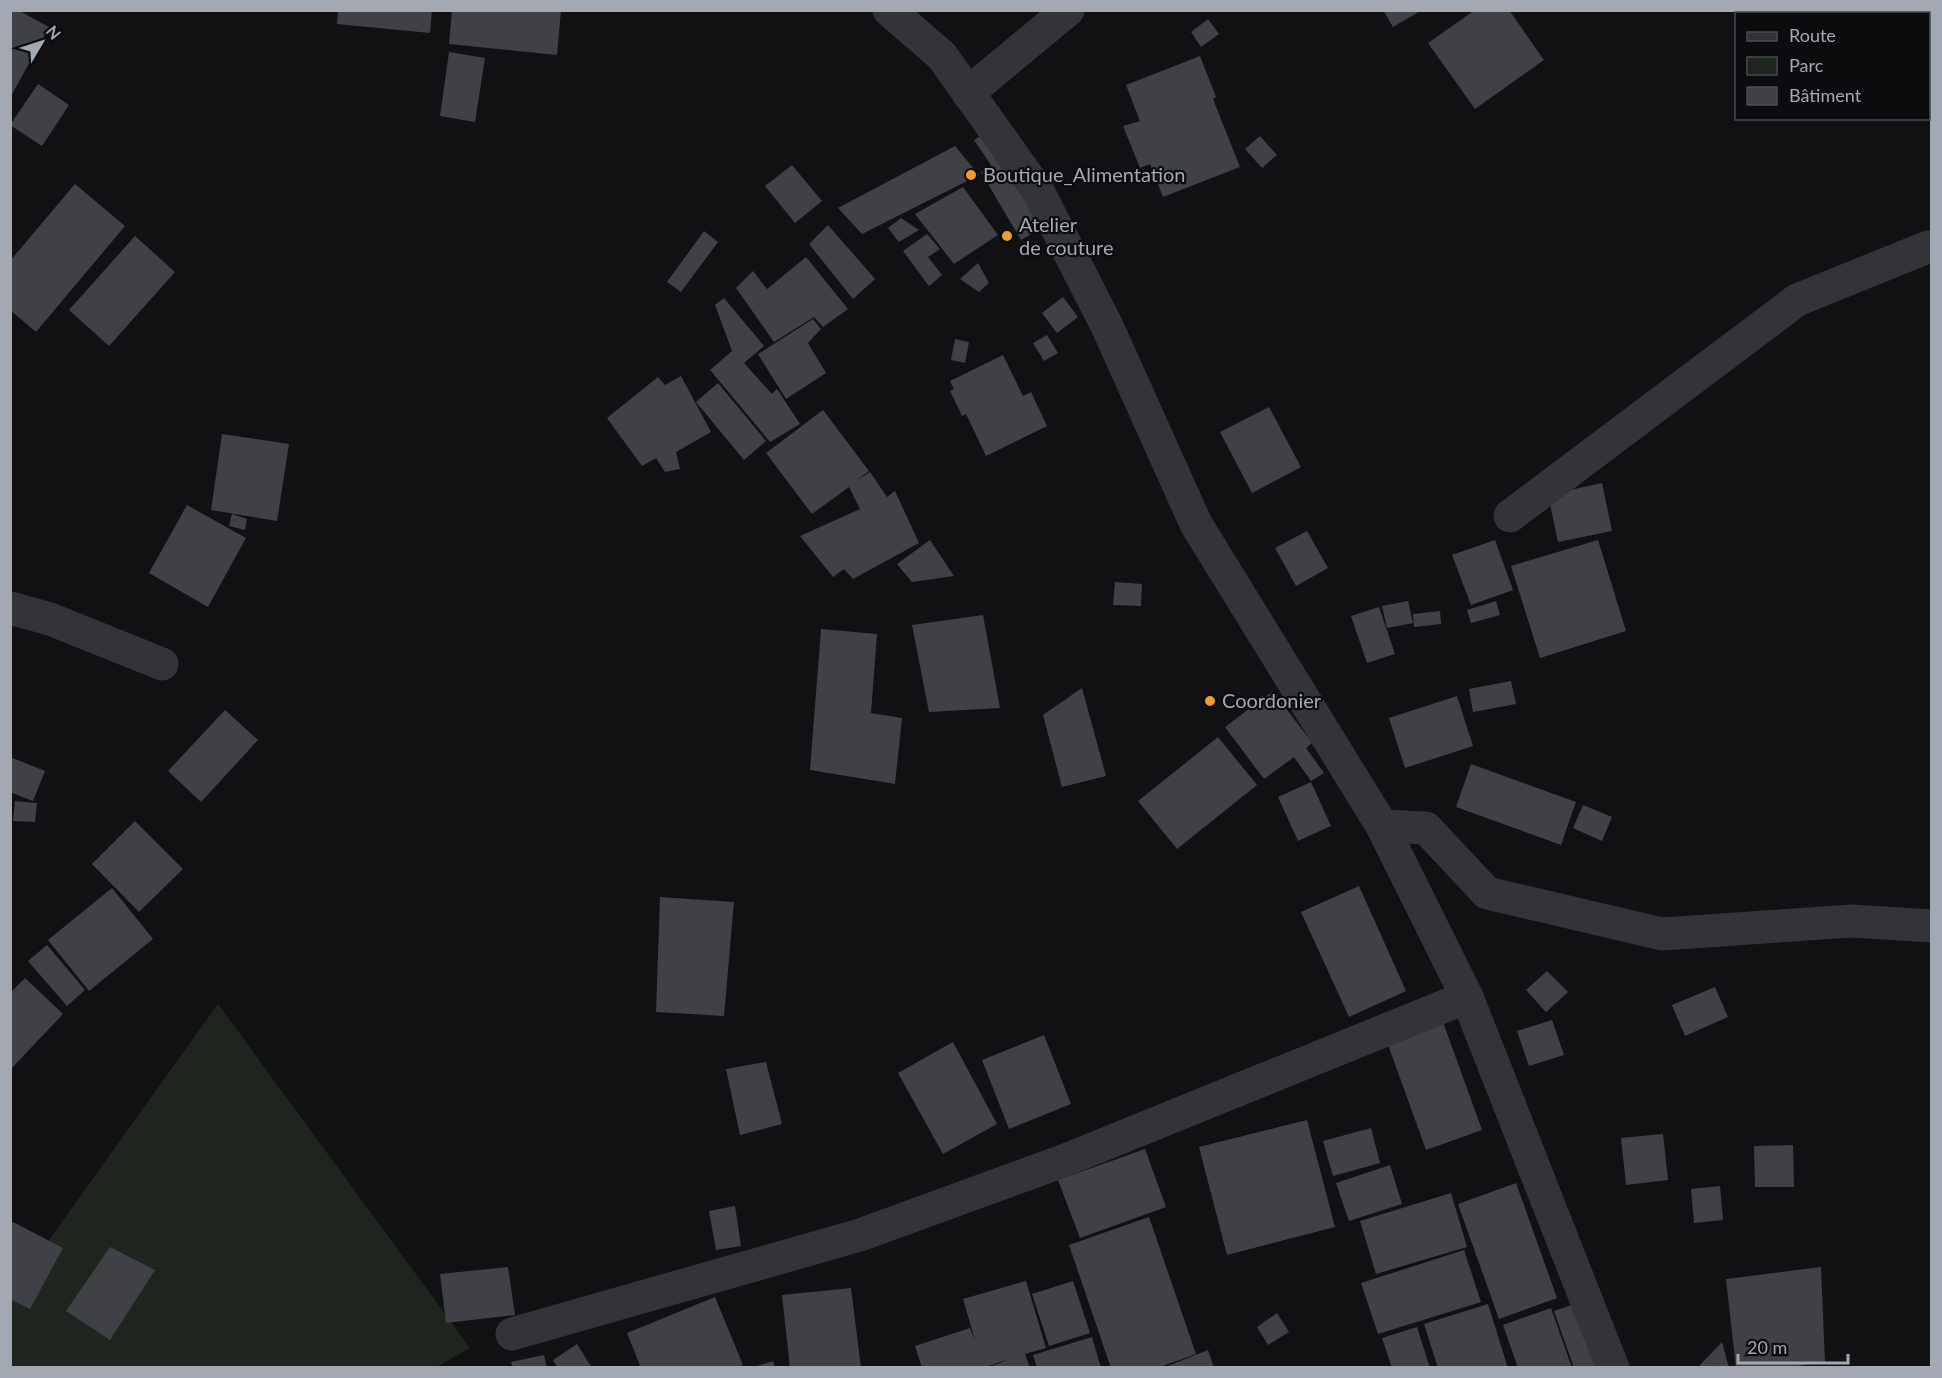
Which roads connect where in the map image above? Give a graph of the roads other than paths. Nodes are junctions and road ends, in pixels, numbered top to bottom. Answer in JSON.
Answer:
{"nodes":[{"id":1,"x":889,"y":10,"type":"edge"},
{"id":2,"x":1068,"y":10,"type":"edge"},
{"id":3,"x":968,"y":93,"type":"junction"},
{"id":4,"x":1932,"y":247,"type":"edge"},
{"id":5,"x":1510,"y":516,"type":"dead end"},
{"id":6,"x":10,"y":608,"type":"edge"},
{"id":7,"x":162,"y":664,"type":"dead end"},
{"id":8,"x":1382,"y":826,"type":"junction"},
{"id":9,"x":1932,"y":926,"type":"edge"},
{"id":10,"x":1467,"y":997,"type":"junction"},
{"id":11,"x":512,"y":1335,"type":"dead end"},
{"id":12,"x":1613,"y":1368,"type":"edge"}],
"edges":[{"from":1,"to":3,"type":"street"},
{"from":2,"to":3,"type":"street"},
{"from":3,"to":8,"type":"street"},
{"from":4,"to":5,"type":"street"},
{"from":6,"to":7,"type":"street"},
{"from":8,"to":9,"type":"street"},
{"from":8,"to":10,"type":"street"},
{"from":10,"to":11,"type":"street"},
{"from":10,"to":12,"type":"street"}]}
